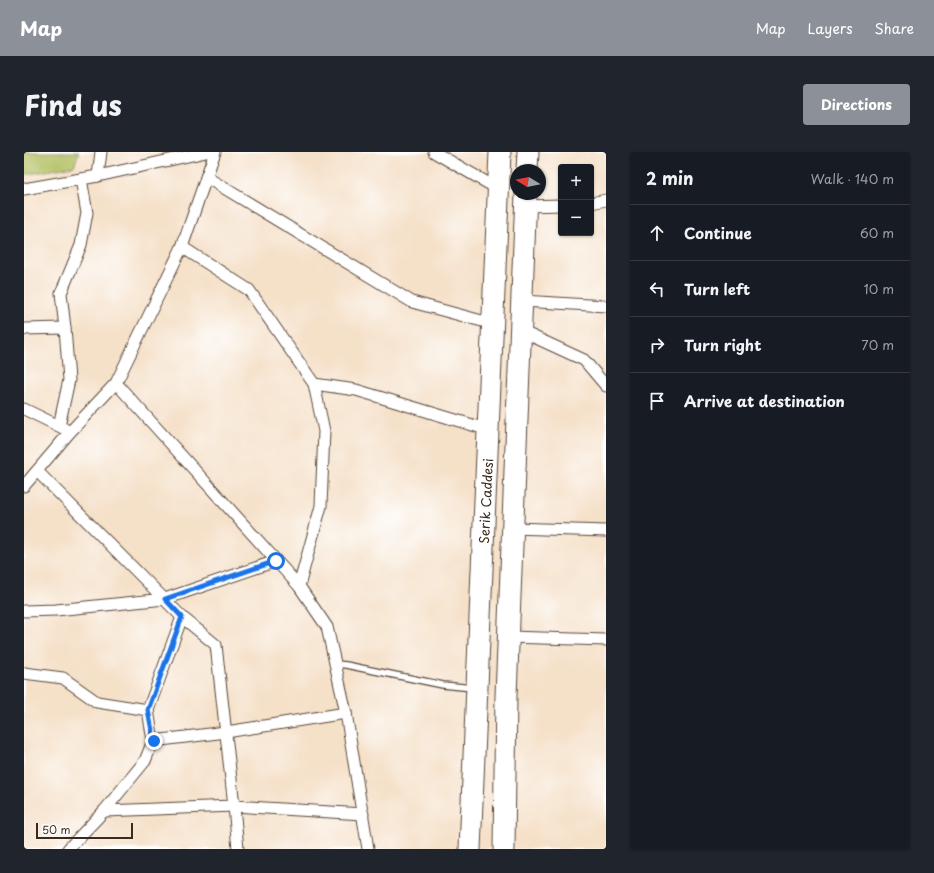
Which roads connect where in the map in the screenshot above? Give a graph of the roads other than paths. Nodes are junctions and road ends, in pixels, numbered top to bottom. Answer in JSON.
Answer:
{"nodes":[{"id":1,"x":101,"y":152,"type":"edge"},
{"id":2,"x":206,"y":152,"type":"edge"},
{"id":3,"x":215,"y":152,"type":"edge"},
{"id":4,"x":434,"y":152,"type":"edge"},
{"id":5,"x":500,"y":152,"type":"edge"},
{"id":6,"x":528,"y":152,"type":"edge"},
{"id":7,"x":527,"y":164,"type":"edge"},
{"id":8,"x":98,"y":176,"type":"junction"},
{"id":9,"x":206,"y":177,"type":"junction"},
{"id":10,"x":81,"y":179,"type":"junction"},
{"id":11,"x":24,"y":189,"type":"edge"},
{"id":12,"x":498,"y":189,"type":"junction"},
{"id":13,"x":526,"y":200,"type":"edge"},
{"id":14,"x":606,"y":200,"type":"edge"},
{"id":15,"x":594,"y":202,"type":"edge"},
{"id":16,"x":558,"y":205,"type":"edge"},
{"id":17,"x":182,"y":247,"type":"junction"},
{"id":18,"x":522,"y":301,"type":"junction"},
{"id":19,"x":606,"y":306,"type":"edge"},
{"id":20,"x":493,"y":324,"type":"junction"},
{"id":21,"x":65,"y":328,"type":"junction"},
{"id":22,"x":24,"y":330,"type":"edge"},
{"id":23,"x":521,"y":331,"type":"junction"},
{"id":24,"x":116,"y":384,"type":"junction"},
{"id":25,"x":314,"y":384,"type":"junction"},
{"id":26,"x":606,"y":386,"type":"edge"},
{"id":27,"x":24,"y":409,"type":"edge"},
{"id":28,"x":59,"y":426,"type":"junction"},
{"id":29,"x":489,"y":430,"type":"junction"},
{"id":30,"x":70,"y":432,"type":"junction"},
{"id":31,"x":37,"y":471,"type":"junction"},
{"id":32,"x":24,"y":486,"type":"edge"},
{"id":33,"x":512,"y":528,"type":"junction"},
{"id":34,"x":606,"y":531,"type":"edge"},
{"id":35,"x":276,"y":561,"type":"junction"},
{"id":36,"x":300,"y":586,"type":"junction"},
{"id":37,"x":165,"y":599,"type":"junction"},
{"id":38,"x":24,"y":611,"type":"edge"},
{"id":39,"x":182,"y":617,"type":"junction"},
{"id":40,"x":509,"y":637,"type":"junction"},
{"id":41,"x":606,"y":640,"type":"edge"},
{"id":42,"x":335,"y":664,"type":"junction"},
{"id":43,"x":24,"y":673,"type":"edge"},
{"id":44,"x":477,"y":688,"type":"junction"},
{"id":45,"x":148,"y":710,"type":"junction"},
{"id":46,"x":346,"y":713,"type":"junction"},
{"id":47,"x":226,"y":732,"type":"junction"},
{"id":48,"x":154,"y":741,"type":"junction"},
{"id":49,"x":234,"y":806,"type":"junction"},
{"id":50,"x":104,"y":811,"type":"junction"},
{"id":51,"x":363,"y":814,"type":"junction"},
{"id":52,"x":68,"y":849,"type":"edge"},
{"id":53,"x":238,"y":849,"type":"edge"},
{"id":54,"x":368,"y":849,"type":"edge"},
{"id":55,"x":470,"y":849,"type":"edge"},
{"id":56,"x":504,"y":849,"type":"edge"}],
"edges":[{"from":1,"to":8,"type":"street"},
{"from":2,"to":8,"type":"street"},
{"from":3,"to":9,"type":"street"},
{"from":4,"to":12,"type":"street"},
{"from":5,"to":12,"type":"highway","name":"Serik Caddesi"},
{"from":6,"to":7,"type":"highway"},
{"from":8,"to":10,"type":"street"},
{"from":9,"to":17,"type":"street"},
{"from":9,"to":20,"type":"street"},
{"from":10,"to":11,"type":"street"},
{"from":10,"to":21,"type":"street"},
{"from":12,"to":20,"type":"highway","name":"Serik Caddesi"},
{"from":13,"to":16,"type":"street"},
{"from":13,"to":18,"type":"highway","name":"Serik Caddesi"},
{"from":14,"to":15,"type":"street"},
{"from":17,"to":24,"type":"street"},
{"from":17,"to":25,"type":"street"},
{"from":18,"to":19,"type":"street"},
{"from":18,"to":23,"type":"highway","name":"Serik Caddesi"},
{"from":20,"to":29,"type":"highway","name":"Serik Caddesi"},
{"from":21,"to":22,"type":"street"},
{"from":21,"to":28,"type":"street"},
{"from":23,"to":26,"type":"street"},
{"from":23,"to":33,"type":"highway","name":"Serik Caddesi"},
{"from":24,"to":30,"type":"street"},
{"from":24,"to":35,"type":"street"},
{"from":25,"to":29,"type":"street"},
{"from":25,"to":36,"type":"street"},
{"from":27,"to":28,"type":"street"},
{"from":28,"to":30,"type":"street"},
{"from":29,"to":44,"type":"highway","name":"Serik Caddesi"},
{"from":30,"to":31,"type":"street"},
{"from":31,"to":32,"type":"street"},
{"from":31,"to":37,"type":"street"},
{"from":33,"to":34,"type":"street"},
{"from":33,"to":40,"type":"highway","name":"Serik Caddesi"},
{"from":35,"to":36,"type":"street"},
{"from":35,"to":37,"type":"street"},
{"from":36,"to":42,"type":"street"},
{"from":37,"to":38,"type":"street"},
{"from":37,"to":39,"type":"street"},
{"from":39,"to":45,"type":"street"},
{"from":39,"to":47,"type":"street"},
{"from":40,"to":41,"type":"street"},
{"from":40,"to":56,"type":"highway","name":"Serik Caddesi"},
{"from":42,"to":44,"type":"lane"},
{"from":42,"to":46,"type":"street"},
{"from":43,"to":45,"type":"street"},
{"from":44,"to":55,"type":"highway","name":"Serik Caddesi"},
{"from":45,"to":48,"type":"street"},
{"from":46,"to":47,"type":"street"},
{"from":46,"to":51,"type":"street"},
{"from":47,"to":48,"type":"street"},
{"from":47,"to":49,"type":"street"},
{"from":48,"to":50,"type":"street"},
{"from":49,"to":50,"type":"street"},
{"from":49,"to":51,"type":"street"},
{"from":49,"to":53,"type":"street"},
{"from":50,"to":52,"type":"street"},
{"from":51,"to":54,"type":"street"}]}
